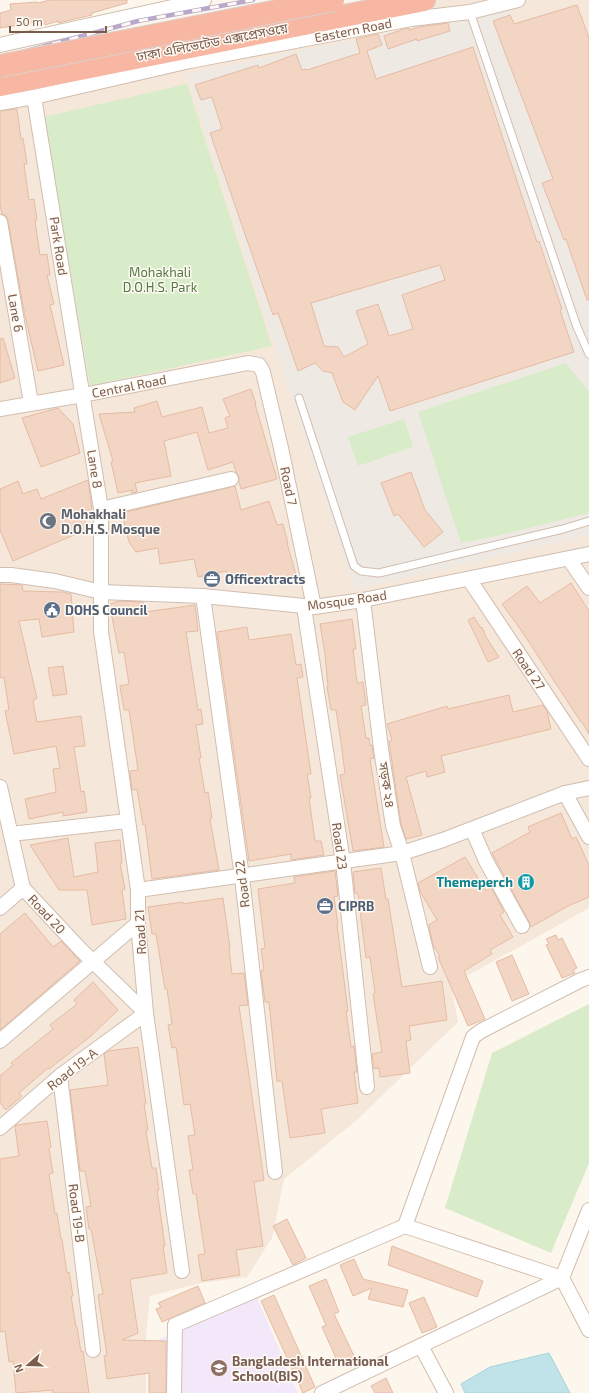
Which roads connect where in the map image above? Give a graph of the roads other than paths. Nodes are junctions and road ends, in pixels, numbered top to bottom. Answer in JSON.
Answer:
{"nodes":[{"id":1,"x":204,"y":0,"type":"edge"},
{"id":2,"x":333,"y":0,"type":"edge"},
{"id":3,"x":424,"y":0,"type":"edge"},
{"id":4,"x":518,"y":0,"type":"edge"},
{"id":5,"x":470,"y":12,"type":"junction"},
{"id":6,"x":0,"y":45,"type":"edge"},
{"id":7,"x":0,"y":66,"type":"edge"},
{"id":8,"x":0,"y":85,"type":"edge"},
{"id":9,"x":34,"y":97,"type":"junction"},
{"id":10,"x":0,"y":103,"type":"edge"},
{"id":11,"x":0,"y":222,"type":"edge"},
{"id":12,"x":589,"y":354,"type":"edge"},
{"id":13,"x":258,"y":366,"type":"joint"},
{"id":14,"x":83,"y":395,"type":"junction"},
{"id":15,"x":299,"y":398,"type":"dead end"},
{"id":16,"x":31,"y":403,"type":"junction"},
{"id":17,"x":0,"y":409,"type":"edge"},
{"id":18,"x":231,"y":478,"type":"dead end"},
{"id":19,"x":101,"y":509,"type":"junction"},
{"id":20,"x":589,"y":521,"type":"edge"},
{"id":21,"x":589,"y":554,"type":"edge"},
{"id":22,"x":569,"y":559,"type":"junction"},
{"id":23,"x":0,"y":575,"type":"edge"},
{"id":24,"x":469,"y":579,"type":"junction"},
{"id":25,"x":589,"y":588,"type":"edge"},
{"id":26,"x":102,"y":592,"type":"junction"},
{"id":27,"x":203,"y":596,"type":"junction"},
{"id":28,"x":363,"y":600,"type":"junction"},
{"id":29,"x":309,"y":607,"type":"junction"},
{"id":30,"x":589,"y":760,"type":"edge"},
{"id":31,"x":0,"y":787,"type":"edge"},
{"id":32,"x":589,"y":788,"type":"edge"},
{"id":33,"x":566,"y":793,"type":"junction"},
{"id":34,"x":127,"y":821,"type":"junction"},
{"id":35,"x":472,"y":829,"type":"junction"},
{"id":36,"x":11,"y":834,"type":"junction"},
{"id":37,"x":589,"y":837,"type":"edge"},
{"id":38,"x":402,"y":853,"type":"junction"},
{"id":39,"x":343,"y":862,"type":"junction"},
{"id":40,"x":242,"y":877,"type":"junction"},
{"id":41,"x":23,"y":888,"type":"junction"},
{"id":42,"x":138,"y":890,"type":"junction"},
{"id":43,"x":0,"y":908,"type":"edge"},
{"id":44,"x":138,"y":923,"type":"junction"},
{"id":45,"x":522,"y":926,"type":"dead end"},
{"id":46,"x":93,"y":961,"type":"junction"},
{"id":47,"x":430,"y":967,"type":"dead end"},
{"id":48,"x":589,"y":977,"type":"edge"},
{"id":49,"x":146,"y":1013,"type":"junction"},
{"id":50,"x":0,"y":1041,"type":"edge"},
{"id":51,"x":60,"y":1076,"type":"junction"},
{"id":52,"x":367,"y":1087,"type":"dead end"},
{"id":53,"x":0,"y":1128,"type":"edge"},
{"id":54,"x":275,"y":1172,"type":"dead end"},
{"id":55,"x":589,"y":1210,"type":"edge"},
{"id":56,"x":405,"y":1226,"type":"junction"},
{"id":57,"x":182,"y":1272,"type":"dead end"},
{"id":58,"x":562,"y":1278,"type":"junction"},
{"id":59,"x":589,"y":1330,"type":"edge"},
{"id":60,"x":421,"y":1346,"type":"junction"},
{"id":61,"x":94,"y":1350,"type":"dead end"},
{"id":62,"x":174,"y":1393,"type":"edge"},
{"id":63,"x":322,"y":1393,"type":"edge"},
{"id":64,"x":446,"y":1393,"type":"edge"}],
"edges":[{"from":1,"to":6,"type":"street"},
{"from":2,"to":7,"type":"highway","name":"ঢাকা এলিভেটেড এক্সপ্রেসওয়ে","bridge":true},
{"from":3,"to":8,"type":"highway","name":"ঢাকা এলিভেটেড এক্সপ্রেসওয়ে"},
{"from":4,"to":5,"type":"street","name":"Eastern Road"},
{"from":5,"to":9,"type":"street","name":"Eastern Road"},
{"from":5,"to":12,"type":"lane"},
{"from":9,"to":10,"type":"street","name":"Eastern Road"},
{"from":9,"to":14,"type":"street","name":"Park Road"},
{"from":11,"to":16,"type":"street","name":"Lane 6"},
{"from":13,"to":14,"type":"street","name":"Central Road"},
{"from":13,"to":29,"type":"street","name":"Road 7"},
{"from":14,"to":16,"type":"street","name":"Central Road"},
{"from":14,"to":19,"type":"street","name":"Lane 8"},
{"from":15,"to":20,"type":"lane"},
{"from":16,"to":17,"type":"street","name":"Central Road"},
{"from":18,"to":19,"type":"street"},
{"from":19,"to":26,"type":"street","name":"Lane 8"},
{"from":21,"to":22,"type":"street","name":"Mosque Road"},
{"from":22,"to":24,"type":"street","name":"Mosque Road"},
{"from":22,"to":25,"type":"street"},
{"from":23,"to":26,"type":"street","name":"Mosque Road"},
{"from":24,"to":28,"type":"street","name":"Mosque Road"},
{"from":24,"to":30,"type":"street","name":"Road 27"},
{"from":26,"to":27,"type":"street","name":"Mosque Road"},
{"from":26,"to":34,"type":"street","name":"Road 21"},
{"from":27,"to":29,"type":"street","name":"Mosque Road"},
{"from":27,"to":40,"type":"street","name":"Road 22"},
{"from":28,"to":29,"type":"street","name":"Mosque Road"},
{"from":28,"to":38,"type":"street","name":"সড়ক ২৪"},
{"from":29,"to":39,"type":"street","name":"Road 23"},
{"from":31,"to":36,"type":"street","name":"Road 20"},
{"from":32,"to":33,"type":"street"},
{"from":33,"to":35,"type":"street"},
{"from":33,"to":37,"type":"street"},
{"from":34,"to":36,"type":"street"},
{"from":34,"to":42,"type":"street","name":"Road 21"},
{"from":35,"to":38,"type":"street"},
{"from":35,"to":45,"type":"street"},
{"from":36,"to":41,"type":"street","name":"Road 20"},
{"from":38,"to":39,"type":"street"},
{"from":38,"to":47,"type":"street","name":"সড়ক ২৪"},
{"from":39,"to":40,"type":"street"},
{"from":39,"to":52,"type":"street","name":"Road 23"},
{"from":40,"to":42,"type":"street"},
{"from":40,"to":54,"type":"street","name":"Road 22"},
{"from":41,"to":43,"type":"street"},
{"from":41,"to":46,"type":"street","name":"Road 20"},
{"from":42,"to":44,"type":"street","name":"Road 21"},
{"from":44,"to":46,"type":"street"},
{"from":44,"to":49,"type":"street","name":"Road 21"},
{"from":46,"to":49,"type":"street","name":"Road 20"},
{"from":46,"to":50,"type":"street"},
{"from":48,"to":56,"type":"street"},
{"from":49,"to":51,"type":"street","name":"Road 19-A"},
{"from":49,"to":57,"type":"street","name":"Road 21"},
{"from":51,"to":53,"type":"street","name":"Road 19-A"},
{"from":51,"to":61,"type":"street","name":"Road 19-B"},
{"from":55,"to":58,"type":"street"},
{"from":56,"to":58,"type":"street"},
{"from":56,"to":62,"type":"street"},
{"from":58,"to":59,"type":"street"},
{"from":58,"to":60,"type":"street"},
{"from":60,"to":63,"type":"street"},
{"from":60,"to":64,"type":"street"}]}
